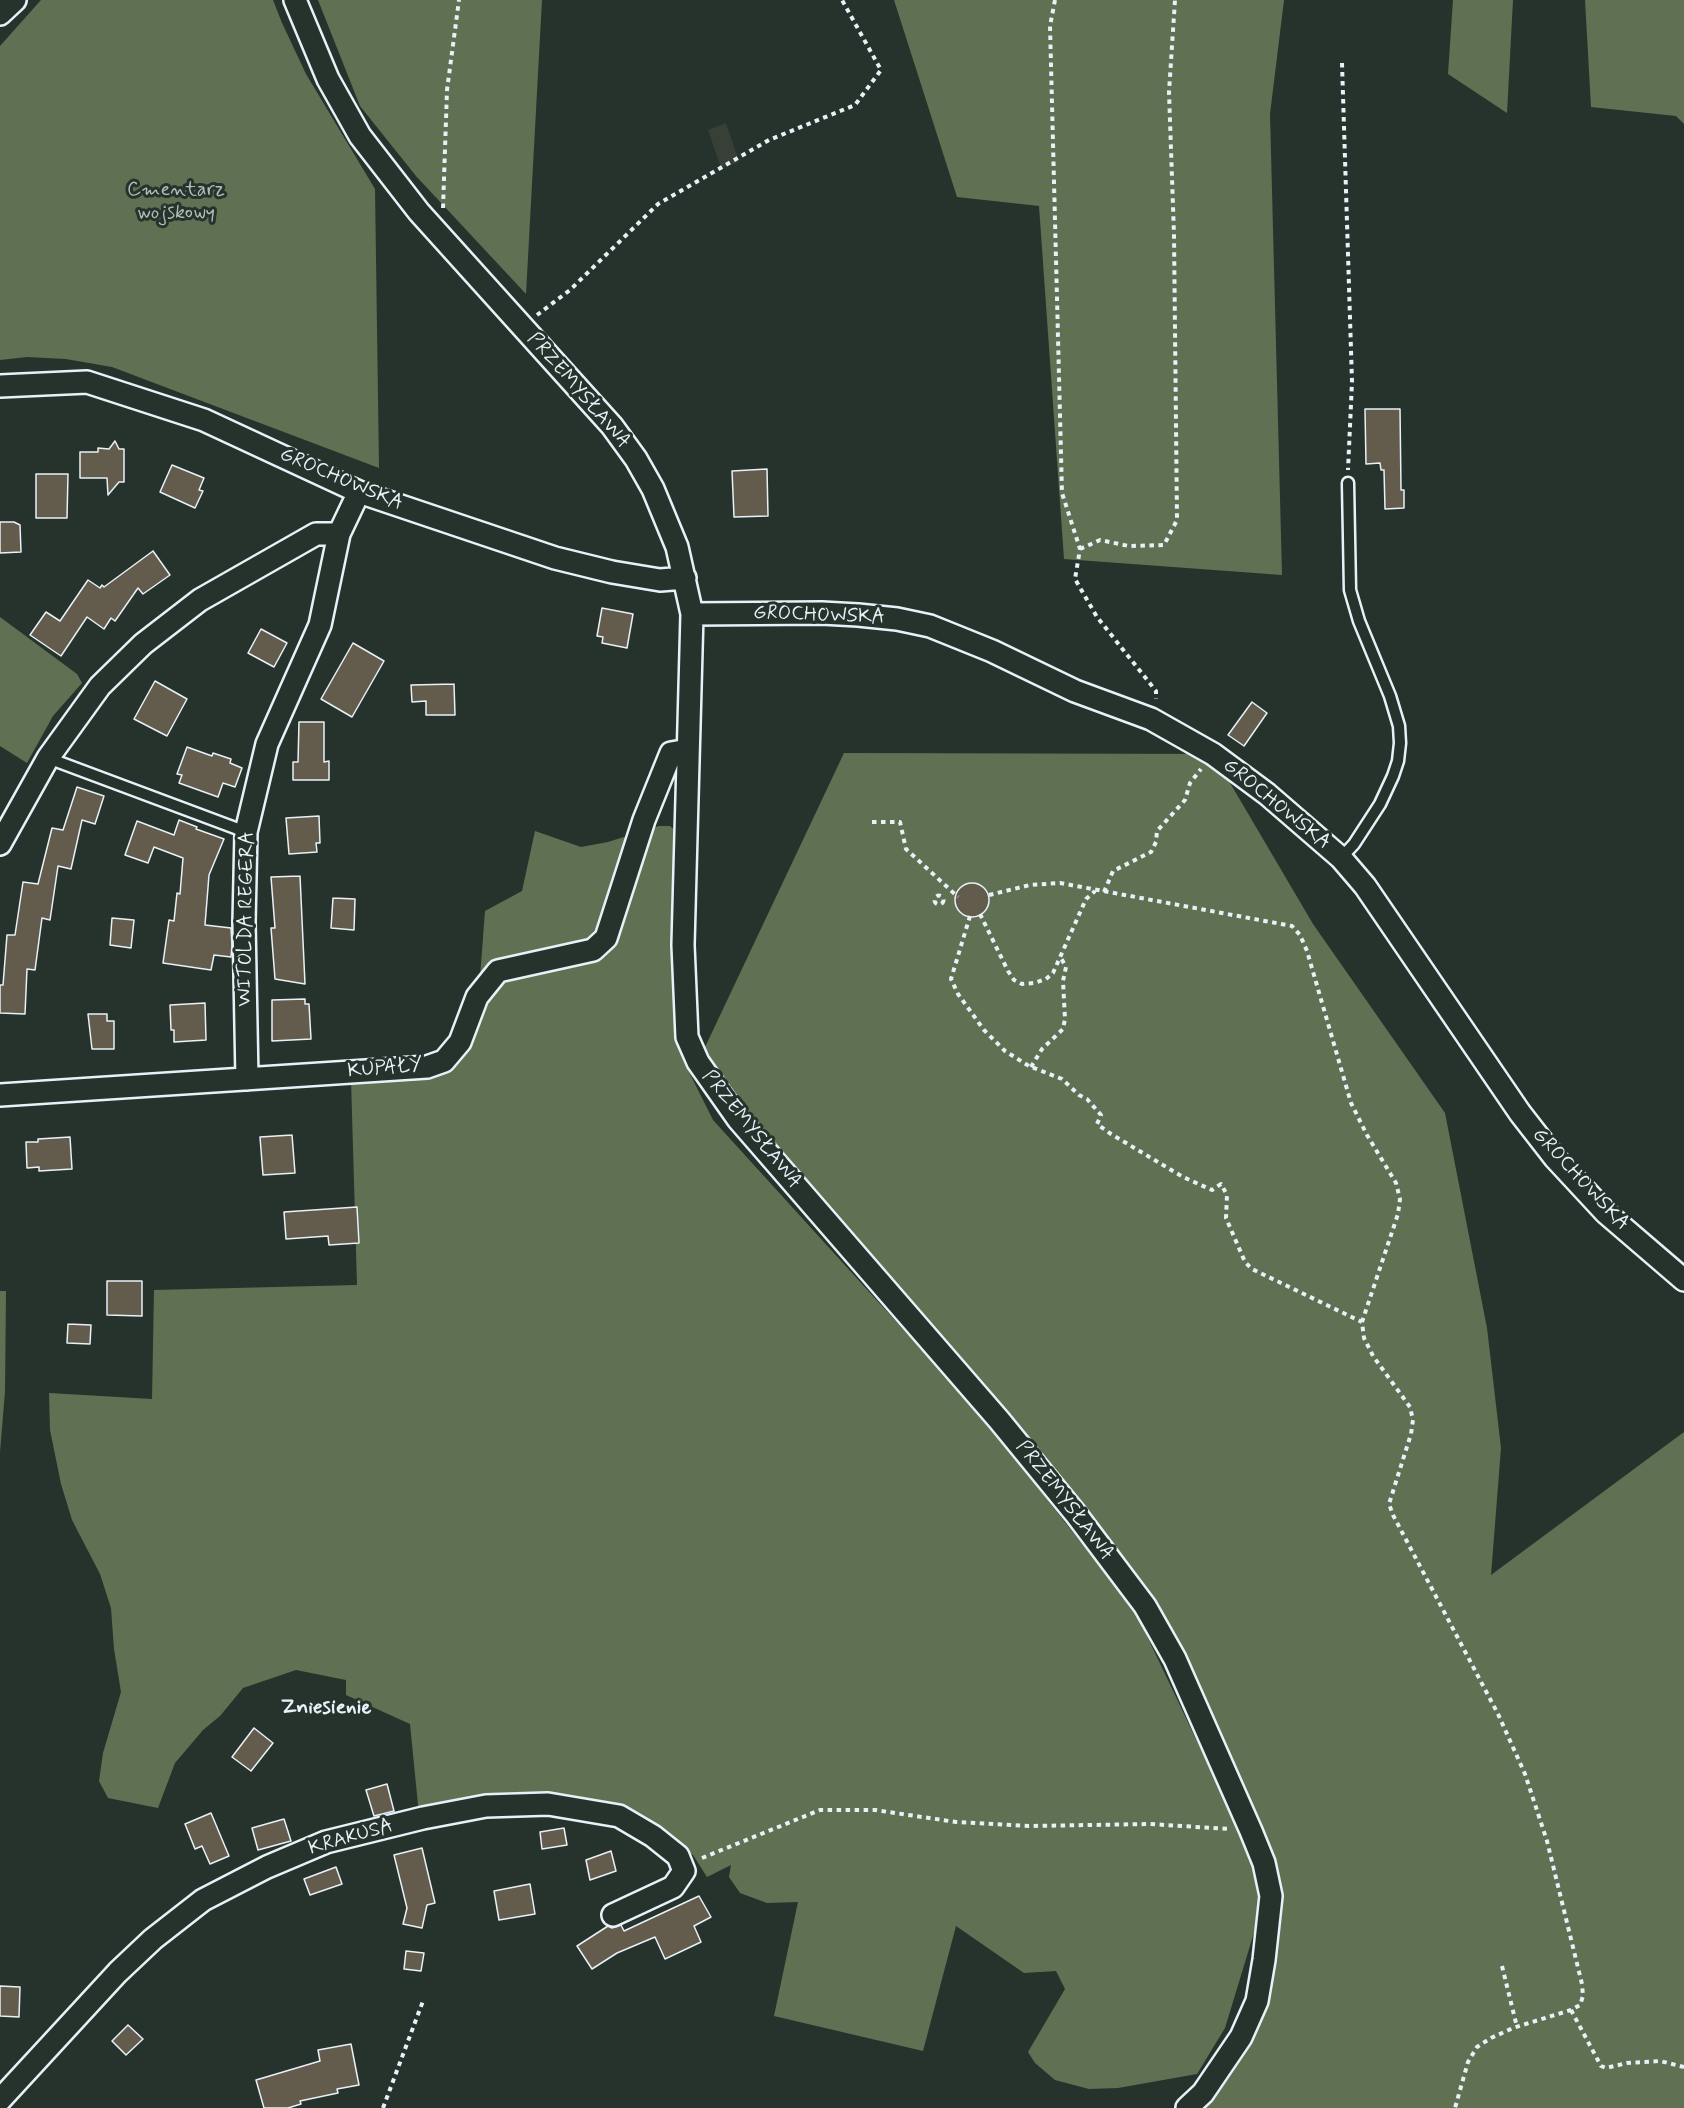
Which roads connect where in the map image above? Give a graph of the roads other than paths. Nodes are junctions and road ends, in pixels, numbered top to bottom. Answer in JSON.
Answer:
{"nodes":[{"id":1,"x":15,"y":0,"type":"edge"},
{"id":2,"x":295,"y":0,"type":"edge"},
{"id":3,"x":0,"y":14,"type":"edge"},
{"id":4,"x":0,"y":386,"type":"edge"},
{"id":5,"x":1348,"y":483,"type":"road end"},
{"id":6,"x":359,"y":492,"type":"junction"},
{"id":7,"x":339,"y":534,"type":"junction"},
{"id":8,"x":685,"y":578,"type":"junction"},
{"id":9,"x":692,"y":614,"type":"junction"},
{"id":10,"x":688,"y":750,"type":"junction"},
{"id":11,"x":48,"y":758,"type":"junction"},
{"id":12,"x":246,"y":832,"type":"junction"},
{"id":13,"x":0,"y":844,"type":"edge"},
{"id":14,"x":1341,"y":858,"type":"junction"},
{"id":15,"x":247,"y":1078,"type":"junction"},
{"id":16,"x":0,"y":1095,"type":"edge"},
{"id":17,"x":1684,"y":1280,"type":"edge"},
{"id":18,"x":613,"y":1915,"type":"dead end"},
{"id":19,"x":0,"y":2100,"type":"edge"},
{"id":20,"x":1186,"y":2108,"type":"edge"}],
"edges":[{"from":1,"to":3,"type":"street"},
{"from":2,"to":8,"type":"street","name":"PRZEMYSŁAWA"},
{"from":4,"to":6,"type":"street","name":"GROCHOWSKA"},
{"from":5,"to":14,"type":"lane"},
{"from":6,"to":7,"type":"street","name":"WITOLDA REGERA"},
{"from":6,"to":8,"type":"street","name":"GROCHOWSKA"},
{"from":7,"to":11,"type":"street"},
{"from":7,"to":12,"type":"street","name":"WITOLDA REGERA"},
{"from":8,"to":9,"type":"street","name":"PRZEMYSŁAWA"},
{"from":9,"to":10,"type":"street","name":"PRZEMYSŁAWA"},
{"from":9,"to":14,"type":"street","name":"GROCHOWSKA"},
{"from":10,"to":15,"type":"street","name":"KUPAŁY"},
{"from":10,"to":20,"type":"street","name":"PRZEMYSŁAWA"},
{"from":11,"to":12,"type":"lane"},
{"from":11,"to":13,"type":"street"},
{"from":12,"to":15,"type":"street","name":"WITOLDA REGERA"},
{"from":14,"to":17,"type":"street","name":"GROCHOWSKA"},
{"from":15,"to":16,"type":"street","name":"KUPAŁY"},
{"from":18,"to":19,"type":"street","name":"KRAKUSA"}]}
